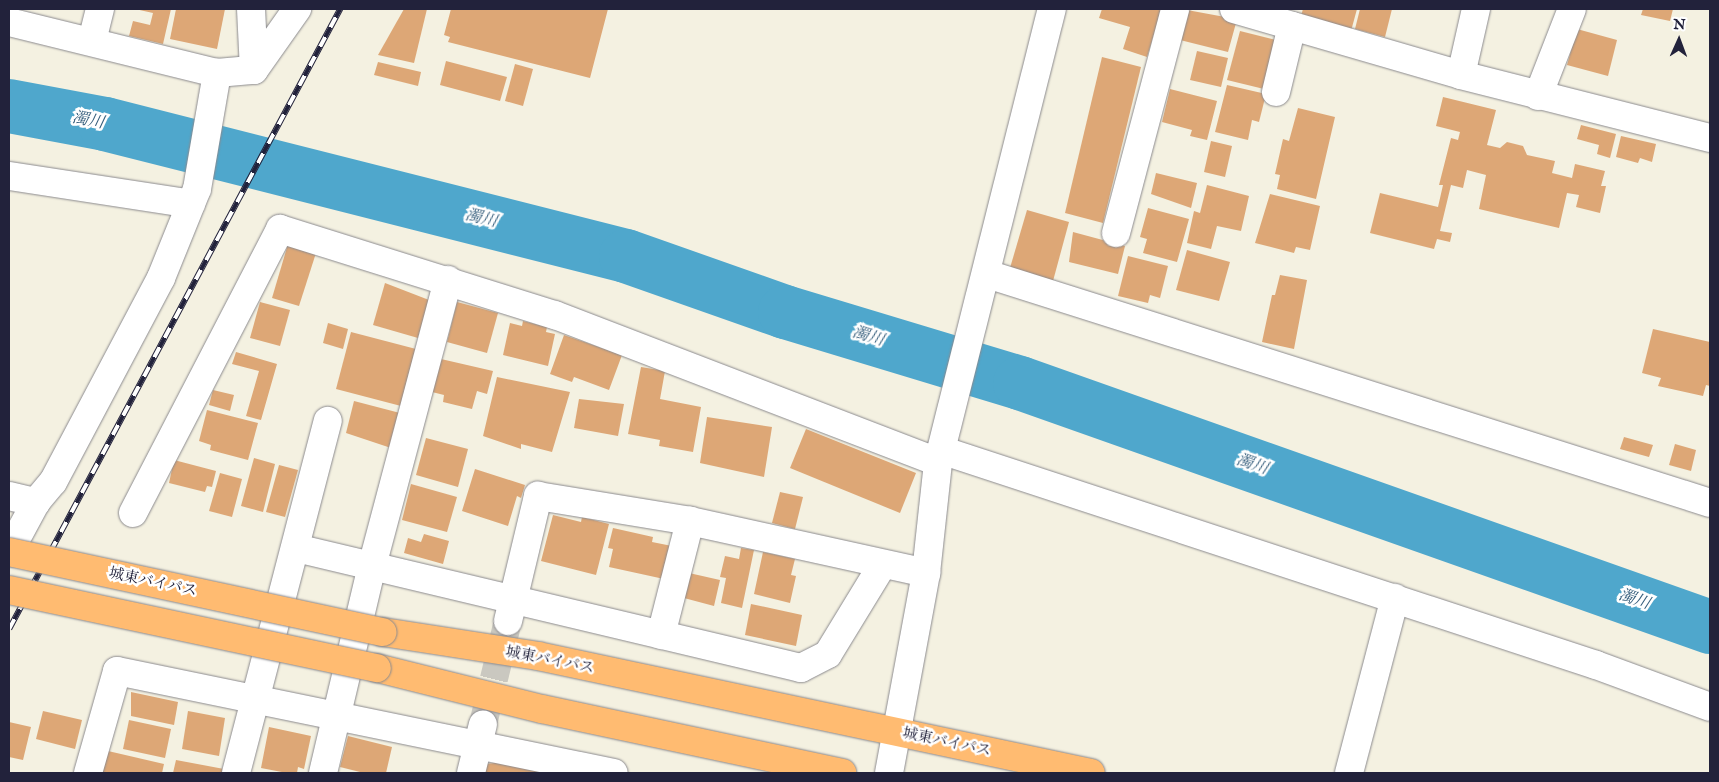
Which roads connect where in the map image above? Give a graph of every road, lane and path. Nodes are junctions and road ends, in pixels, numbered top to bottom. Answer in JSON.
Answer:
{"nodes":[{"id":1,"x":100,"y":9,"type":"edge"},
{"id":2,"x":251,"y":9,"type":"edge"},
{"id":3,"x":298,"y":9,"type":"edge"},
{"id":4,"x":1052,"y":9,"type":"edge"},
{"id":5,"x":1175,"y":9,"type":"edge"},
{"id":6,"x":1234,"y":9,"type":"edge"},
{"id":7,"x":1476,"y":9,"type":"edge"},
{"id":8,"x":1572,"y":9,"type":"edge"},
{"id":9,"x":9,"y":22,"type":"edge"},
{"id":10,"x":1292,"y":26,"type":"junction"},
{"id":11,"x":92,"y":41,"type":"junction"},
{"id":12,"x":254,"y":70,"type":"junction"},
{"id":13,"x":1461,"y":75,"type":"junction"},
{"id":14,"x":216,"y":79,"type":"junction"},
{"id":15,"x":1276,"y":92,"type":"dead end"},
{"id":16,"x":1538,"y":96,"type":"junction"},
{"id":17,"x":1710,"y":138,"type":"edge"},
{"id":18,"x":9,"y":176,"type":"edge"},
{"id":19,"x":194,"y":196,"type":"junction"},
{"id":20,"x":1116,"y":233,"type":"dead end"},
{"id":21,"x":987,"y":274,"type":"junction"},
{"id":22,"x":448,"y":280,"type":"junction"},
{"id":23,"x":328,"y":421,"type":"dead end"},
{"id":24,"x":942,"y":448,"type":"junction"},
{"id":25,"x":9,"y":496,"type":"edge"},
{"id":26,"x":1709,"y":496,"type":"edge"},
{"id":27,"x":36,"y":502,"type":"junction"},
{"id":28,"x":133,"y":513,"type":"dead end"},
{"id":29,"x":690,"y":522,"type":"junction"},
{"id":30,"x":296,"y":548,"type":"junction"},
{"id":31,"x":9,"y":552,"type":"edge"},
{"id":32,"x":883,"y":564,"type":"junction"},
{"id":33,"x":372,"y":566,"type":"junction"},
{"id":34,"x":926,"y":574,"type":"junction"},
{"id":35,"x":9,"y":590,"type":"edge"},
{"id":36,"x":1395,"y":598,"type":"junction"},
{"id":37,"x":511,"y":610,"type":"junction"},
{"id":38,"x":661,"y":635,"type":"junction"},
{"id":39,"x":256,"y":700,"type":"junction"},
{"id":40,"x":1710,"y":707,"type":"edge"},
{"id":41,"x":338,"y":714,"type":"junction"},
{"id":42,"x":898,"y":731,"type":"junction"},
{"id":43,"x":481,"y":735,"type":"junction"},
{"id":44,"x":88,"y":773,"type":"edge"},
{"id":45,"x":236,"y":773,"type":"edge"},
{"id":46,"x":323,"y":773,"type":"edge"},
{"id":47,"x":471,"y":773,"type":"edge"},
{"id":48,"x":614,"y":773,"type":"edge"},
{"id":49,"x":842,"y":773,"type":"edge"},
{"id":50,"x":890,"y":773,"type":"edge"},
{"id":51,"x":1091,"y":773,"type":"edge"},
{"id":52,"x":1349,"y":773,"type":"edge"}],
"edges":[{"from":1,"to":11,"type":"street"},
{"from":2,"to":12,"type":"street"},
{"from":3,"to":12,"type":"street"},
{"from":4,"to":21,"type":"street"},
{"from":5,"to":20,"type":"street"},
{"from":6,"to":10,"type":"street"},
{"from":7,"to":13,"type":"street"},
{"from":8,"to":16,"type":"street"},
{"from":9,"to":11,"type":"street"},
{"from":10,"to":13,"type":"street"},
{"from":10,"to":15,"type":"street"},
{"from":11,"to":14,"type":"street"},
{"from":12,"to":14,"type":"street"},
{"from":13,"to":16,"type":"street"},
{"from":14,"to":19,"type":"street"},
{"from":16,"to":17,"type":"street"},
{"from":18,"to":19,"type":"street"},
{"from":19,"to":27,"type":"street"},
{"from":21,"to":24,"type":"street"},
{"from":21,"to":26,"type":"street"},
{"from":22,"to":24,"type":"street"},
{"from":22,"to":28,"type":"street"},
{"from":22,"to":33,"type":"street"},
{"from":23,"to":30,"type":"street"},
{"from":24,"to":34,"type":"street"},
{"from":24,"to":36,"type":"street"},
{"from":25,"to":27,"type":"street"},
{"from":27,"to":31,"type":"street"},
{"from":29,"to":32,"type":"street"},
{"from":29,"to":37,"type":"street"},
{"from":29,"to":38,"type":"street"},
{"from":30,"to":33,"type":"street"},
{"from":30,"to":39,"type":"street"},
{"from":31,"to":42,"type":"highway","name":"城東バイパス","bridge":true},
{"from":32,"to":34,"type":"street"},
{"from":32,"to":38,"type":"street"},
{"from":33,"to":37,"type":"street"},
{"from":33,"to":41,"type":"street"},
{"from":34,"to":42,"type":"street"},
{"from":35,"to":49,"type":"highway","bridge":true},
{"from":36,"to":40,"type":"street"},
{"from":36,"to":52,"type":"street"},
{"from":37,"to":38,"type":"street"},
{"from":39,"to":41,"type":"street"},
{"from":39,"to":44,"type":"street"},
{"from":39,"to":45,"type":"street"},
{"from":41,"to":43,"type":"street"},
{"from":41,"to":46,"type":"street"},
{"from":42,"to":50,"type":"street"},
{"from":42,"to":51,"type":"highway","name":"城東バイパス"},
{"from":43,"to":47,"type":"street"},
{"from":43,"to":48,"type":"street"}]}
